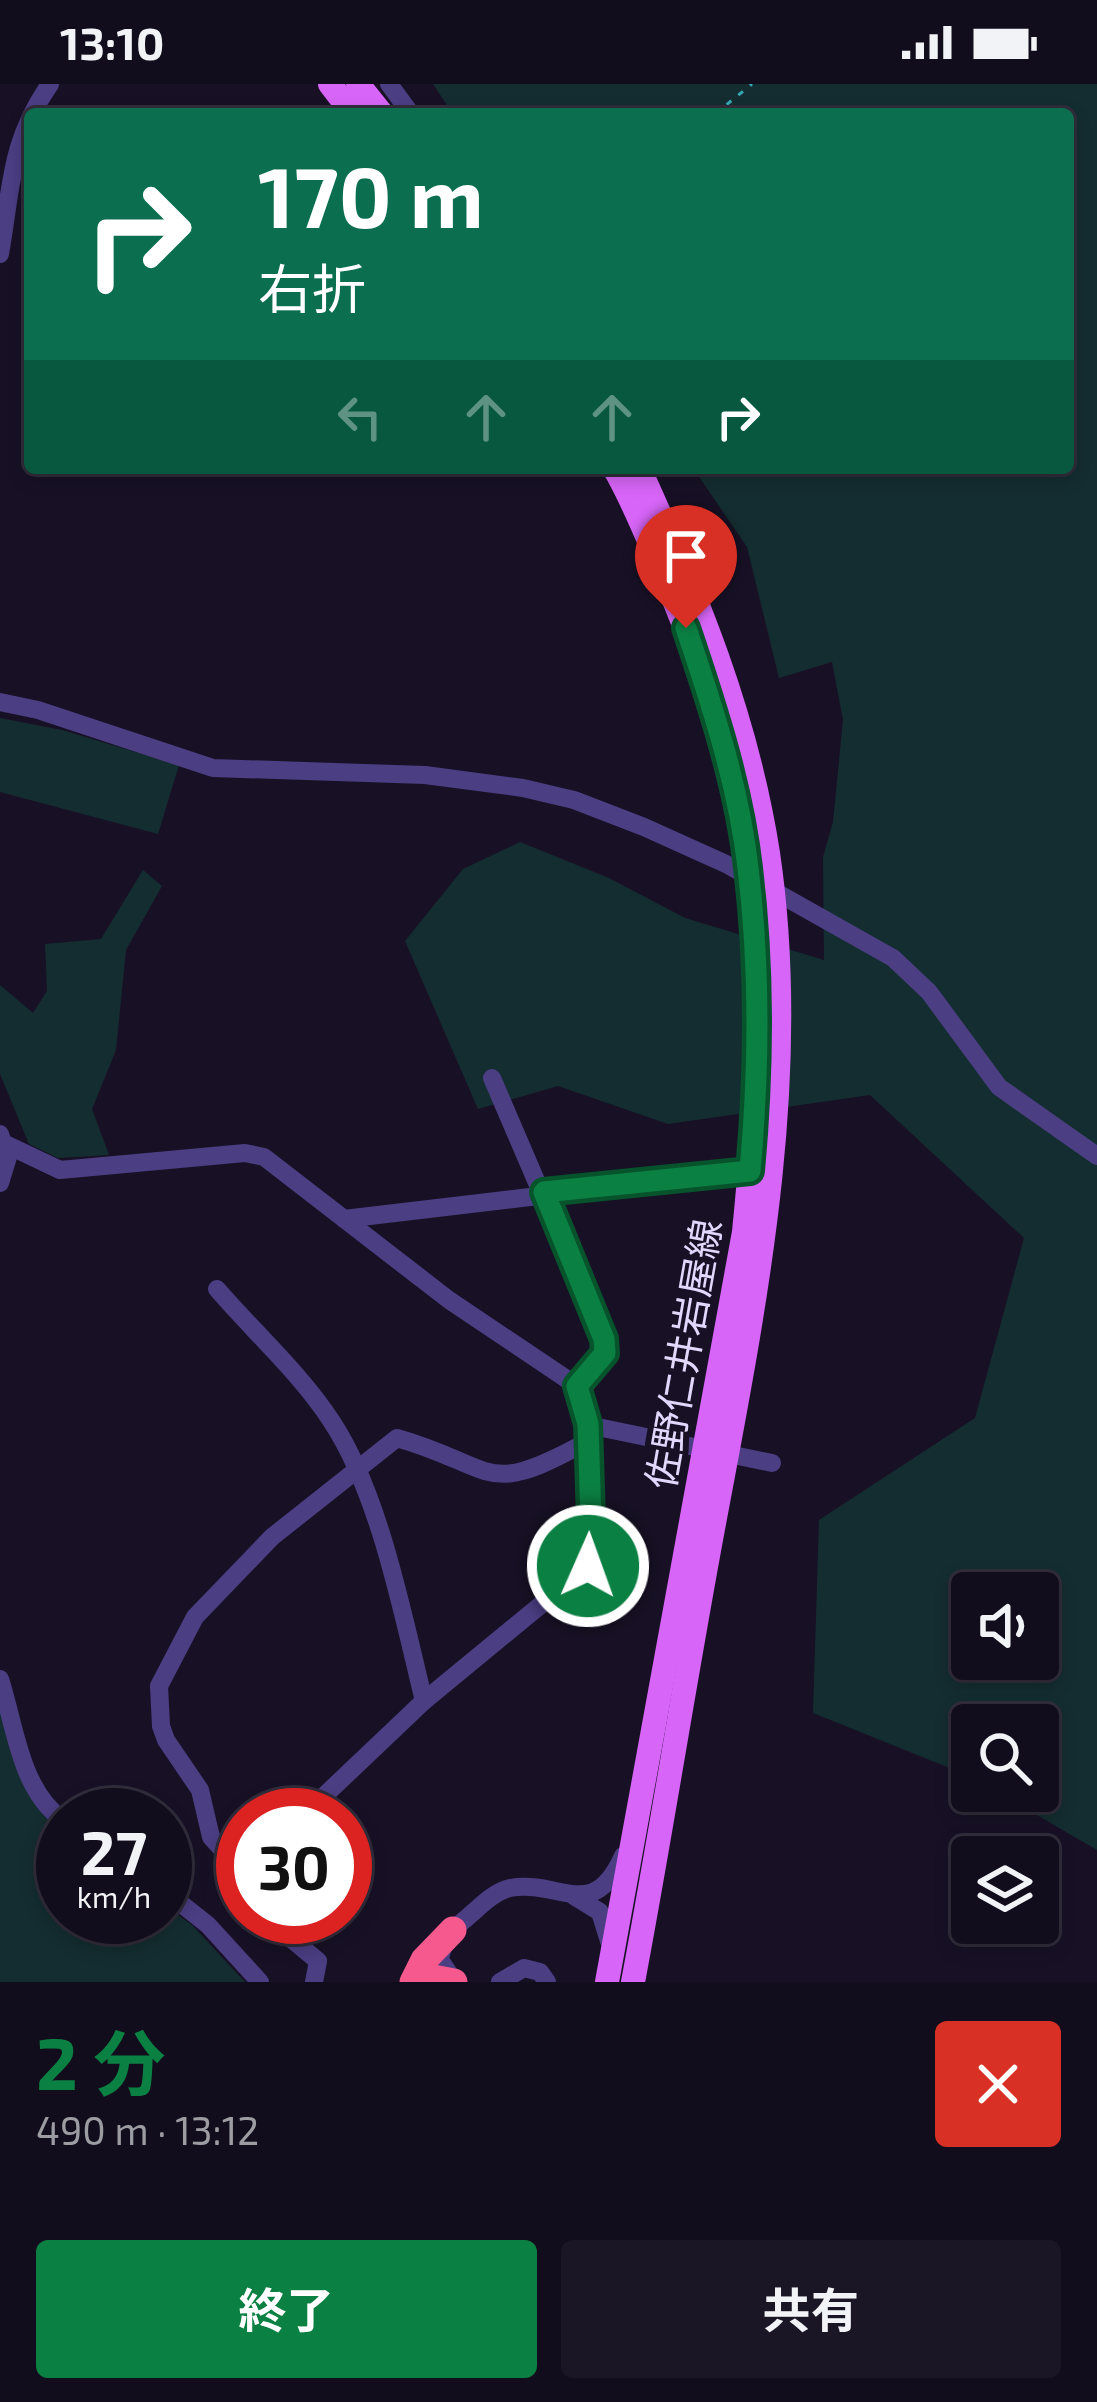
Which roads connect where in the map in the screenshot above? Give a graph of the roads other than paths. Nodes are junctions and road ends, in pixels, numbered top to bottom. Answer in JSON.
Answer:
{"nodes":[{"id":1,"x":330,"y":84,"type":"edge"},
{"id":2,"x":358,"y":84,"type":"edge"},
{"id":3,"x":348,"y":108,"type":"edge"},
{"id":4,"x":377,"y":108,"type":"edge"},
{"id":5,"x":24,"y":125,"type":"edge"},
{"id":6,"x":0,"y":254,"type":"edge"},
{"id":7,"x":617,"y":474,"type":"edge"},
{"id":8,"x":641,"y":474,"type":"edge"},
{"id":9,"x":697,"y":626,"type":"junction"},
{"id":10,"x":0,"y":702,"type":"edge"},
{"id":11,"x":766,"y":1034,"type":"junction"},
{"id":12,"x":492,"y":1078,"type":"dead end"},
{"id":13,"x":6,"y":1140,"type":"edge"},
{"id":14,"x":1097,"y":1156,"type":"edge"},
{"id":15,"x":750,"y":1171,"type":"junction"},
{"id":16,"x":0,"y":1183,"type":"edge"},
{"id":17,"x":544,"y":1192,"type":"junction"},
{"id":18,"x":344,"y":1219,"type":"junction"},
{"id":19,"x":217,"y":1289,"type":"dead end"},
{"id":20,"x":577,"y":1386,"type":"junction"},
{"id":21,"x":591,"y":1431,"type":"junction"},
{"id":22,"x":772,"y":1463,"type":"dead end"},
{"id":23,"x":356,"y":1468,"type":"junction"},
{"id":24,"x":0,"y":1679,"type":"edge"},
{"id":25,"x":424,"y":1701,"type":"junction"},
{"id":26,"x":646,"y":1762,"type":"junction"},
{"id":27,"x":38,"y":1788,"type":"edge"},
{"id":28,"x":332,"y":1788,"type":"edge"},
{"id":29,"x":216,"y":1843,"type":"edge"},
{"id":30,"x":573,"y":1895,"type":"junction"},
{"id":31,"x":192,"y":1912,"type":"edge"},
{"id":32,"x":453,"y":1930,"type":"junction"},
{"id":33,"x":298,"y":1944,"type":"edge"},
{"id":34,"x":260,"y":1982,"type":"edge"},
{"id":35,"x":314,"y":1982,"type":"edge"},
{"id":36,"x":413,"y":1982,"type":"edge"},
{"id":37,"x":423,"y":1982,"type":"edge"},
{"id":38,"x":454,"y":1982,"type":"edge"},
{"id":39,"x":500,"y":1982,"type":"edge"},
{"id":40,"x":547,"y":1982,"type":"edge"},
{"id":41,"x":606,"y":1982,"type":"edge"},
{"id":42,"x":633,"y":1982,"type":"edge"}],
"edges":[{"from":1,"to":3,"type":"main road"},
{"from":2,"to":4,"type":"main road"},
{"from":5,"to":6,"type":"street"},
{"from":7,"to":9,"type":"main road","name":"佐野仁井岩屋線"},
{"from":8,"to":9,"type":"main road","name":"佐野仁井岩屋線"},
{"from":9,"to":11,"type":"main road","name":"佐野仁井岩屋線"},
{"from":10,"to":14,"type":"street"},
{"from":11,"to":15,"type":"main road","name":"佐野仁井岩屋線"},
{"from":11,"to":42,"type":"main road","name":"佐野仁井岩屋線"},
{"from":12,"to":17,"type":"street"},
{"from":13,"to":16,"type":"street"},
{"from":13,"to":18,"type":"street"},
{"from":15,"to":17,"type":"street"},
{"from":15,"to":26,"type":"main road","name":"佐野仁井岩屋線"},
{"from":17,"to":18,"type":"street"},
{"from":17,"to":20,"type":"street"},
{"from":18,"to":20,"type":"street"},
{"from":19,"to":23,"type":"street"},
{"from":20,"to":21,"type":"street"},
{"from":21,"to":22,"type":"street"},
{"from":21,"to":23,"type":"street"},
{"from":21,"to":25,"type":"street"},
{"from":23,"to":25,"type":"street"},
{"from":23,"to":29,"type":"street"},
{"from":24,"to":27,"type":"street"},
{"from":25,"to":28,"type":"street"},
{"from":26,"to":30,"type":"street"},
{"from":26,"to":41,"type":"main road","name":"佐野仁井岩屋線"},
{"from":30,"to":32,"type":"street"},
{"from":30,"to":41,"type":"street"},
{"from":31,"to":34,"type":"street"},
{"from":32,"to":36,"type":"highway"},
{"from":32,"to":38,"type":"street"},
{"from":33,"to":35,"type":"street"},
{"from":37,"to":38,"type":"highway"},
{"from":39,"to":40,"type":"street"}]}
